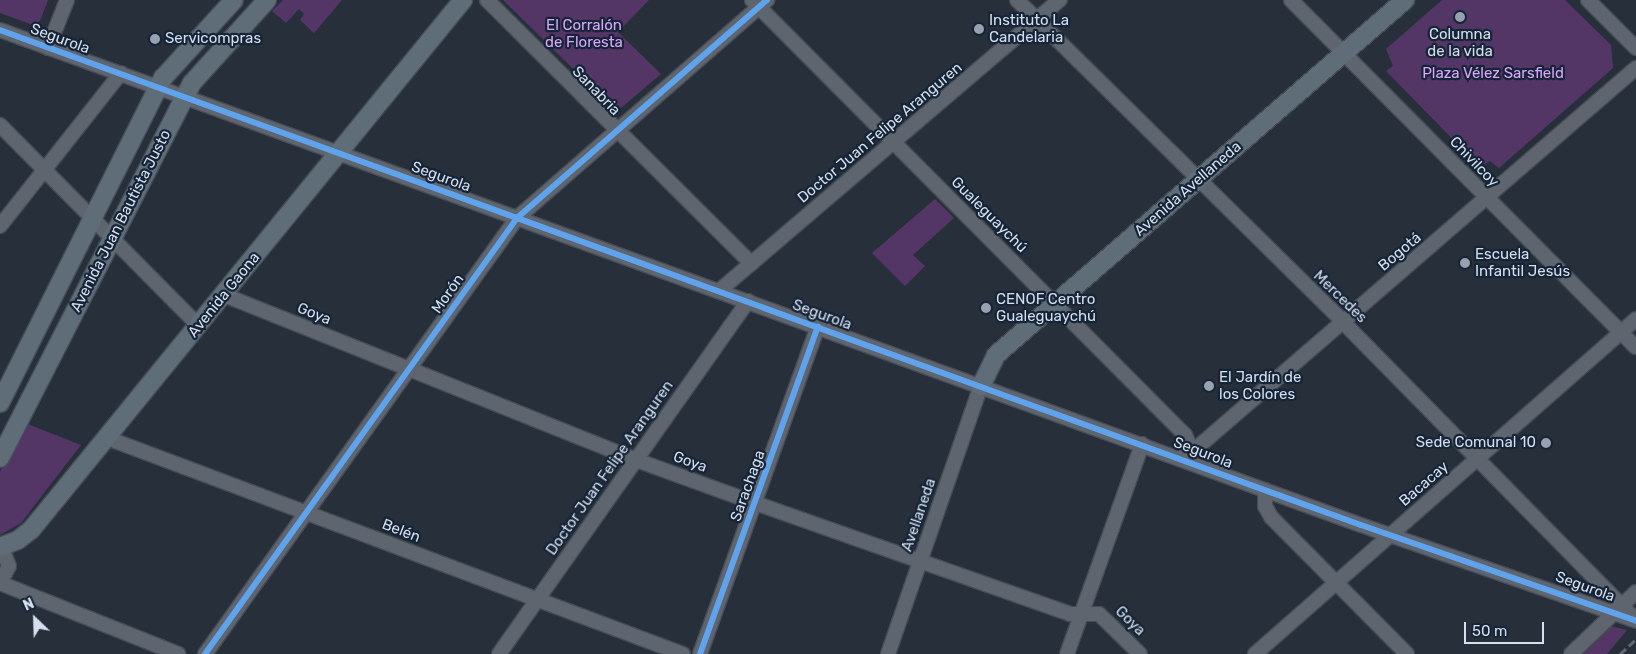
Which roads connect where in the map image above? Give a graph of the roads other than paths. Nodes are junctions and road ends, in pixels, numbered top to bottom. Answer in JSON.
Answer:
{"nodes":[{"id":1,"x":66,"y":0,"type":"edge"},
{"id":2,"x":234,"y":0,"type":"edge"},
{"id":3,"x":267,"y":0,"type":"edge"},
{"id":4,"x":464,"y":0,"type":"edge"},
{"id":5,"x":487,"y":0,"type":"edge"},
{"id":6,"x":1017,"y":0,"type":"edge"},
{"id":7,"x":1060,"y":0,"type":"edge"},
{"id":8,"x":1291,"y":0,"type":"edge"},
{"id":9,"x":1405,"y":0,"type":"edge"},
{"id":10,"x":1588,"y":0,"type":"edge"},
{"id":11,"x":759,"y":2,"type":"edge"},
{"id":12,"x":1037,"y":20,"type":"junction"},
{"id":13,"x":0,"y":30,"type":"edge"},
{"id":14,"x":48,"y":48,"type":"junction"},
{"id":15,"x":1636,"y":48,"type":"edge"},
{"id":16,"x":1344,"y":53,"type":"junction"},
{"id":17,"x":1636,"y":68,"type":"edge"},
{"id":18,"x":120,"y":73,"type":"junction"},
{"id":19,"x":159,"y":86,"type":"junction"},
{"id":20,"x":185,"y":96,"type":"junction"},
{"id":21,"x":0,"y":125,"type":"edge"},
{"id":22,"x":616,"y":129,"type":"junction"},
{"id":23,"x":895,"y":143,"type":"junction"},
{"id":24,"x":338,"y":153,"type":"junction"},
{"id":25,"x":45,"y":170,"type":"junction"},
{"id":26,"x":1198,"y":180,"type":"junction"},
{"id":27,"x":1487,"y":199,"type":"junction"},
{"id":28,"x":517,"y":218,"type":"junction"},
{"id":29,"x":93,"y":220,"type":"junction"},
{"id":30,"x":0,"y":226,"type":"edge"},
{"id":31,"x":112,"y":240,"type":"junction"},
{"id":32,"x":751,"y":263,"type":"junction"},
{"id":33,"x":720,"y":290,"type":"junction"},
{"id":34,"x":224,"y":295,"type":"junction"},
{"id":35,"x":748,"y":301,"type":"junction"},
{"id":36,"x":1055,"y":304,"type":"junction"},
{"id":37,"x":1636,"y":319,"type":"edge"},
{"id":38,"x":1343,"y":322,"type":"junction"},
{"id":39,"x":199,"y":326,"type":"junction"},
{"id":40,"x":818,"y":327,"type":"junction"},
{"id":41,"x":1621,"y":332,"type":"junction"},
{"id":42,"x":1636,"y":346,"type":"edge"},
{"id":43,"x":409,"y":370,"type":"junction"},
{"id":44,"x":981,"y":386,"type":"junction"},
{"id":45,"x":0,"y":403,"type":"edge"},
{"id":46,"x":107,"y":438,"type":"junction"},
{"id":47,"x":1142,"y":444,"type":"junction"},
{"id":48,"x":0,"y":458,"type":"edge"},
{"id":49,"x":1478,"y":458,"type":"junction"},
{"id":50,"x":1184,"y":459,"type":"junction"},
{"id":51,"x":636,"y":460,"type":"junction"},
{"id":52,"x":1265,"y":490,"type":"junction"},
{"id":53,"x":755,"y":503,"type":"junction"},
{"id":54,"x":306,"y":513,"type":"junction"},
{"id":55,"x":1390,"y":534,"type":"junction"},
{"id":56,"x":1,"y":546,"type":"edge"},
{"id":57,"x":920,"y":561,"type":"junction"},
{"id":58,"x":1601,"y":582,"type":"junction"},
{"id":59,"x":0,"y":583,"type":"edge"},
{"id":60,"x":1336,"y":583,"type":"junction"},
{"id":61,"x":1636,"y":592,"type":"edge"},
{"id":62,"x":537,"y":600,"type":"junction"},
{"id":63,"x":1584,"y":604,"type":"junction"},
{"id":64,"x":1623,"y":604,"type":"junction"},
{"id":65,"x":1082,"y":612,"type":"junction"},
{"id":66,"x":1613,"y":615,"type":"junction"},
{"id":67,"x":1636,"y":620,"type":"edge"},
{"id":68,"x":178,"y":654,"type":"edge"},
{"id":69,"x":205,"y":654,"type":"edge"},
{"id":70,"x":499,"y":654,"type":"edge"},
{"id":71,"x":683,"y":654,"type":"edge"},
{"id":72,"x":700,"y":654,"type":"edge"},
{"id":73,"x":888,"y":654,"type":"edge"},
{"id":74,"x":1067,"y":654,"type":"edge"},
{"id":75,"x":1140,"y":654,"type":"edge"},
{"id":76,"x":1255,"y":654,"type":"edge"},
{"id":77,"x":1407,"y":654,"type":"edge"},
{"id":78,"x":1571,"y":654,"type":"edge"}],
"edges":[{"from":1,"to":14,"type":"street"},
{"from":2,"to":19,"type":"main road","name":"Avenida Juan Bautista Justo"},
{"from":3,"to":20,"type":"main road","name":"Avenida Juan Bautista Justo"},
{"from":4,"to":24,"type":"main road","name":"Avenida Gaona"},
{"from":5,"to":22,"type":"street","name":"Sanabria"},
{"from":6,"to":12,"type":"street","name":"Mercedes"},
{"from":7,"to":12,"type":"street","name":"Doctor Juan Felipe Aranguren"},
{"from":8,"to":16,"type":"street","name":"Chivilcoy"},
{"from":9,"to":16,"type":"main road","name":"Avenida Avellaneda"},
{"from":10,"to":15,"type":"street"},
{"from":11,"to":22,"type":"street","name":"Morón"},
{"from":11,"to":23,"type":"street","name":"Gualeguaychú"},
{"from":12,"to":23,"type":"street","name":"Doctor Juan Felipe Aranguren"},
{"from":12,"to":26,"type":"street","name":"Mercedes"},
{"from":13,"to":14,"type":"street","name":"Segurola"},
{"from":14,"to":18,"type":"street","name":"Segurola"},
{"from":16,"to":26,"type":"main road","name":"Avenida Avellaneda"},
{"from":16,"to":27,"type":"street","name":"Chivilcoy"},
{"from":17,"to":27,"type":"street","name":"Bogotá"},
{"from":18,"to":19,"type":"street","name":"Segurola"},
{"from":18,"to":25,"type":"street"},
{"from":19,"to":20,"type":"street","name":"Segurola"},
{"from":19,"to":29,"type":"main road","name":"Avenida Juan Bautista Justo"},
{"from":20,"to":24,"type":"street","name":"Segurola"},
{"from":20,"to":31,"type":"main road","name":"Avenida Juan Bautista Justo"},
{"from":21,"to":25,"type":"street"},
{"from":22,"to":28,"type":"street","name":"Morón"},
{"from":22,"to":32,"type":"street","name":"Sanabria"},
{"from":23,"to":32,"type":"street","name":"Doctor Juan Felipe Aranguren"},
{"from":23,"to":36,"type":"street","name":"Gualeguaychú"},
{"from":24,"to":28,"type":"street","name":"Segurola"},
{"from":24,"to":34,"type":"main road","name":"Avenida Gaona"},
{"from":25,"to":29,"type":"street"},
{"from":25,"to":30,"type":"street"},
{"from":26,"to":36,"type":"main road","name":"Avenida Avellaneda"},
{"from":26,"to":38,"type":"street","name":"Mercedes"},
{"from":27,"to":38,"type":"street","name":"Bogotá"},
{"from":27,"to":41,"type":"street","name":"Chivilcoy"},
{"from":28,"to":33,"type":"street","name":"Segurola"},
{"from":28,"to":43,"type":"street","name":"Morón"},
{"from":29,"to":31,"type":"street"},
{"from":29,"to":45,"type":"main road","name":"Avenida Juan Bautista Justo"},
{"from":31,"to":39,"type":"street"},
{"from":31,"to":48,"type":"main road","name":"Avenida Juan Bautista Justo"},
{"from":32,"to":33,"type":"street","name":"Doctor Juan Felipe Aranguren"},
{"from":33,"to":35,"type":"street","name":"Segurola"},
{"from":34,"to":39,"type":"main road","name":"Avenida Gaona"},
{"from":34,"to":43,"type":"street","name":"Goya"},
{"from":35,"to":40,"type":"street","name":"Segurola"},
{"from":35,"to":51,"type":"street","name":"Doctor Juan Felipe Aranguren"},
{"from":36,"to":44,"type":"main road","name":"Avenida Avellaneda"},
{"from":36,"to":50,"type":"street","name":"Gualeguaychú"},
{"from":37,"to":41,"type":"street","name":"Bacacay"},
{"from":38,"to":49,"type":"street","name":"Mercedes"},
{"from":38,"to":50,"type":"street","name":"Bogotá"},
{"from":39,"to":46,"type":"main road","name":"Avenida Gaona"},
{"from":40,"to":44,"type":"street","name":"Segurola"},
{"from":40,"to":53,"type":"street","name":"Sarachaga"},
{"from":41,"to":42,"type":"street","name":"Chivilcoy"},
{"from":41,"to":49,"type":"street","name":"Bacacay"},
{"from":43,"to":51,"type":"street","name":"Goya"},
{"from":43,"to":54,"type":"street","name":"Morón"},
{"from":44,"to":47,"type":"street","name":"Segurola"},
{"from":44,"to":57,"type":"street","name":"Avellaneda"},
{"from":46,"to":54,"type":"street","name":"Belén"},
{"from":46,"to":56,"type":"main road","name":"Avenida Gaona"},
{"from":47,"to":50,"type":"street","name":"Segurola"},
{"from":47,"to":65,"type":"street"},
{"from":49,"to":55,"type":"street","name":"Bacacay"},
{"from":49,"to":58,"type":"street","name":"Mercedes"},
{"from":50,"to":52,"type":"street","name":"Segurola"},
{"from":51,"to":53,"type":"street","name":"Goya"},
{"from":51,"to":62,"type":"street","name":"Doctor Juan Felipe Aranguren"},
{"from":52,"to":55,"type":"street","name":"Segurola"},
{"from":52,"to":60,"type":"street"},
{"from":53,"to":57,"type":"street","name":"Goya"},
{"from":53,"to":72,"type":"street","name":"Sarachaga"},
{"from":54,"to":62,"type":"street","name":"Belén"},
{"from":54,"to":69,"type":"street","name":"Morón"},
{"from":55,"to":60,"type":"street","name":"Bacacay"},
{"from":55,"to":63,"type":"street","name":"Segurola"},
{"from":56,"to":59,"type":"street","name":"Avenida Gaona"},
{"from":57,"to":65,"type":"street","name":"Goya"},
{"from":57,"to":73,"type":"street","name":"Avellaneda"},
{"from":58,"to":63,"type":"street"},
{"from":58,"to":64,"type":"street","name":"Mercedes"},
{"from":59,"to":68,"type":"street"},
{"from":60,"to":76,"type":"street","name":"Bacacay"},
{"from":60,"to":77,"type":"street"},
{"from":61,"to":64,"type":"street"},
{"from":62,"to":70,"type":"street","name":"Doctor Juan Felipe Aranguren"},
{"from":62,"to":71,"type":"street","name":"Belén"},
{"from":63,"to":66,"type":"street","name":"Segurola"},
{"from":64,"to":66,"type":"street"},
{"from":64,"to":67,"type":"street","name":"Mercedes"},
{"from":65,"to":74,"type":"street"},
{"from":65,"to":75,"type":"street","name":"Goya"},
{"from":66,"to":67,"type":"street","name":"Segurola"},
{"from":66,"to":78,"type":"street"}]}
